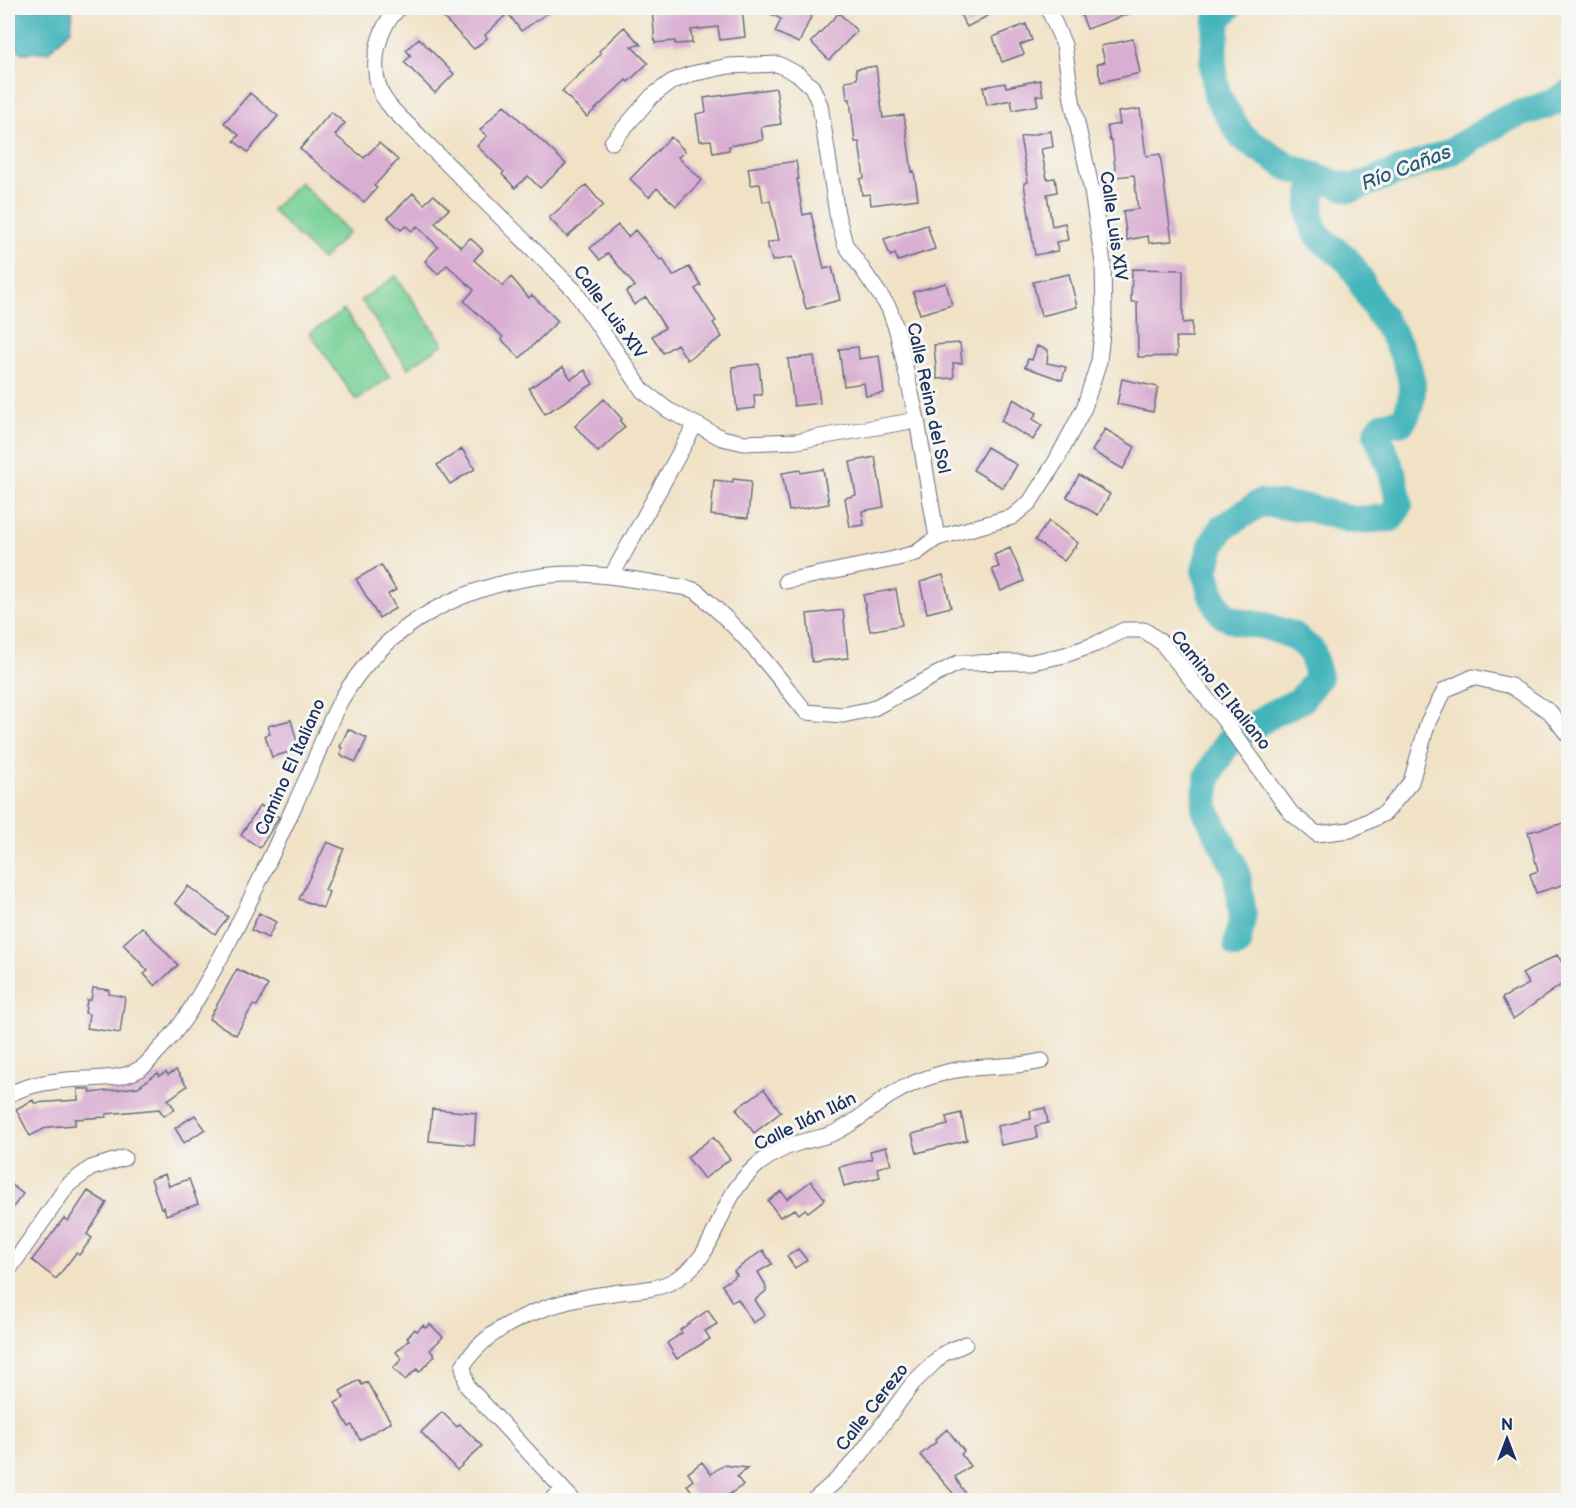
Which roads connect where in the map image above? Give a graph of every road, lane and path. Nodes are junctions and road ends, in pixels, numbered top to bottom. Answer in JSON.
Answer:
{"nodes":[{"id":1,"x":399,"y":8,"type":"edge"},
{"id":2,"x":1048,"y":8,"type":"edge"},
{"id":3,"x":612,"y":142,"type":"dead end"},
{"id":4,"x":916,"y":420,"type":"junction"},
{"id":5,"x":695,"y":424,"type":"junction"},
{"id":6,"x":937,"y":538,"type":"junction"},
{"id":7,"x":612,"y":576,"type":"junction"},
{"id":8,"x":786,"y":581,"type":"dead end"},
{"id":9,"x":1569,"y":735,"type":"edge"},
{"id":10,"x":1042,"y":1061,"type":"dead end"},
{"id":11,"x":8,"y":1095,"type":"edge"},
{"id":12,"x":124,"y":1158,"type":"dead end"},
{"id":13,"x":8,"y":1271,"type":"edge"},
{"id":14,"x":965,"y":1344,"type":"dead end"},
{"id":15,"x":562,"y":1497,"type":"edge"},
{"id":16,"x":814,"y":1500,"type":"edge"}],
"edges":[{"from":1,"to":5,"type":"street","name":"Calle Luis XIV"},
{"from":2,"to":6,"type":"street","name":"Calle Luis XIV"},
{"from":3,"to":4,"type":"street","name":"Calle Reina del Sol"},
{"from":4,"to":5,"type":"street","name":"Calle Luis XIV"},
{"from":4,"to":6,"type":"street","name":"Calle Reina del Sol"},
{"from":5,"to":7,"type":"street"},
{"from":6,"to":8,"type":"street","name":"Calle Luis XIV"},
{"from":7,"to":9,"type":"street","name":"Camino El Italiano"},
{"from":7,"to":11,"type":"street","name":"Camino El Italiano"},
{"from":10,"to":15,"type":"street","name":"Calle Ilán Ilán"},
{"from":12,"to":13,"type":"street"},
{"from":14,"to":16,"type":"street","name":"Calle Cerezo"}]}
